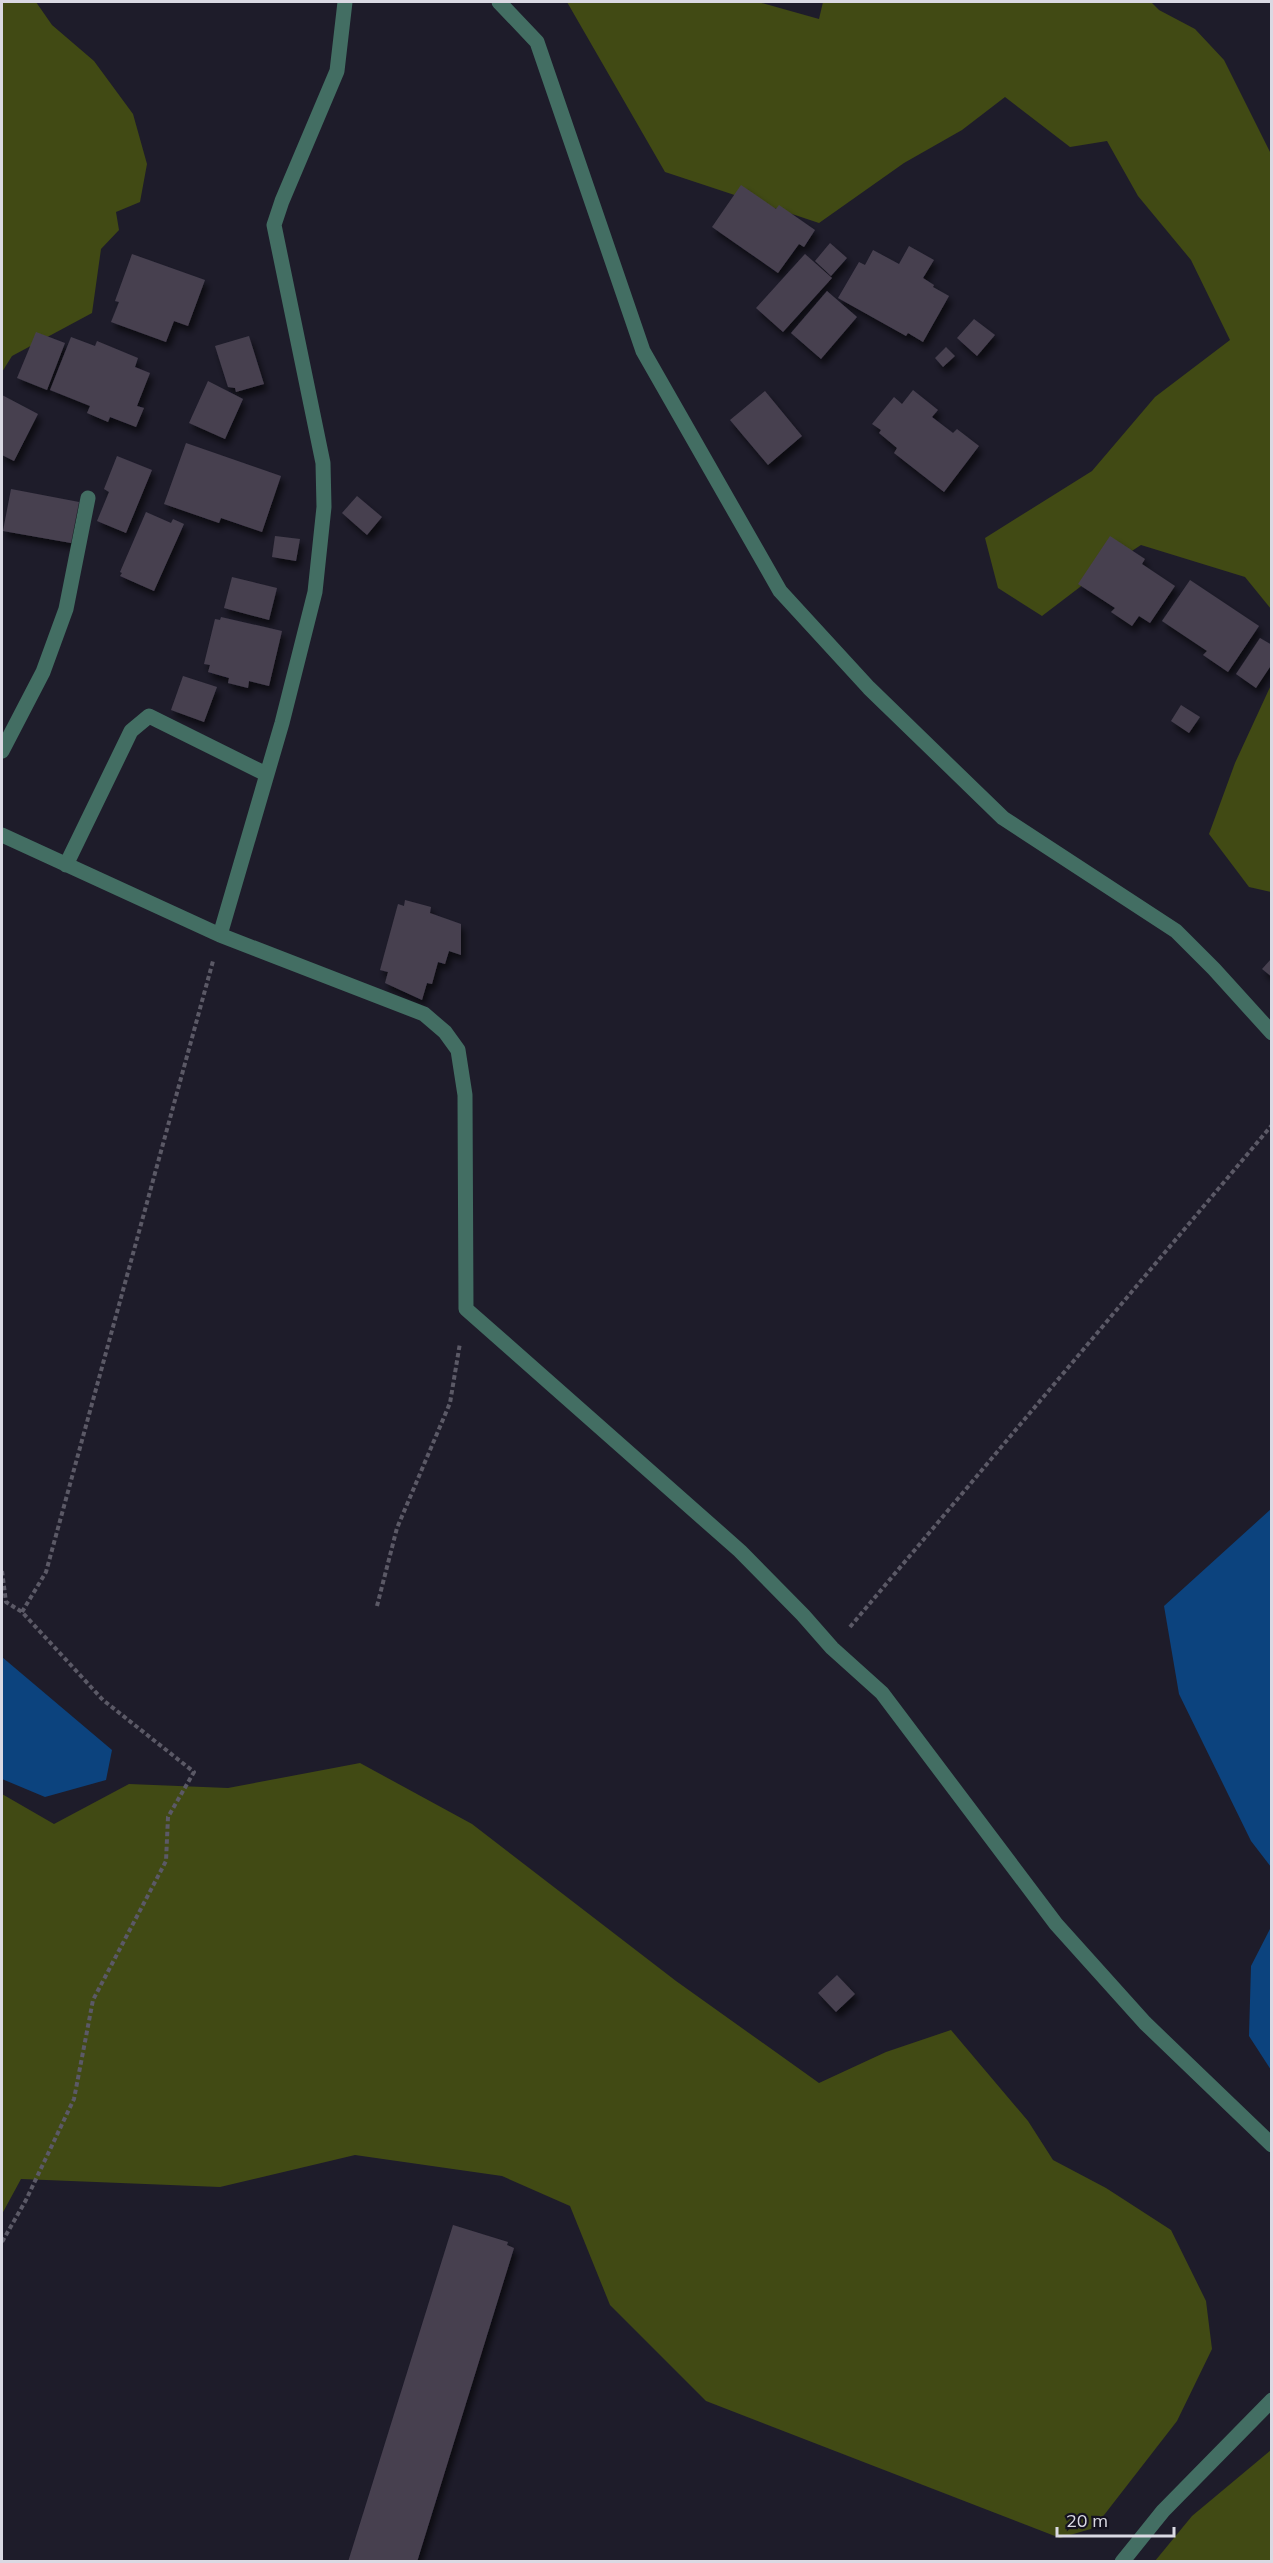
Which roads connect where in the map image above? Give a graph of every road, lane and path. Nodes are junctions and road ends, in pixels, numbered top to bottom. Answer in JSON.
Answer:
{"nodes":[{"id":1,"x":345,"y":2,"type":"edge"},
{"id":2,"x":500,"y":2,"type":"edge"},
{"id":3,"x":88,"y":498,"type":"dead end"},
{"id":4,"x":2,"y":752,"type":"edge"},
{"id":5,"x":266,"y":774,"type":"junction"},
{"id":6,"x":2,"y":835,"type":"edge"},
{"id":7,"x":66,"y":865,"type":"junction"},
{"id":8,"x":220,"y":934,"type":"junction"},
{"id":9,"x":1272,"y":1033,"type":"edge"},
{"id":10,"x":1272,"y":1125,"type":"edge"},
{"id":11,"x":466,"y":1309,"type":"junction"},
{"id":12,"x":2,"y":1571,"type":"edge"},
{"id":13,"x":376,"y":1606,"type":"dead end"},
{"id":14,"x":22,"y":1612,"type":"junction"},
{"id":15,"x":832,"y":1648,"type":"junction"},
{"id":16,"x":1272,"y":2145,"type":"edge"},
{"id":17,"x":2,"y":2242,"type":"edge"},
{"id":18,"x":1272,"y":2400,"type":"edge"},
{"id":19,"x":1122,"y":2562,"type":"edge"}],
"edges":[{"from":1,"to":5,"type":"street"},
{"from":2,"to":9,"type":"street"},
{"from":3,"to":4,"type":"street"},
{"from":5,"to":7,"type":"street"},
{"from":5,"to":8,"type":"street"},
{"from":6,"to":7,"type":"street"},
{"from":7,"to":8,"type":"street"},
{"from":8,"to":11,"type":"street"},
{"from":8,"to":14,"type":"path"},
{"from":10,"to":15,"type":"path"},
{"from":11,"to":13,"type":"path"},
{"from":11,"to":15,"type":"street"},
{"from":12,"to":14,"type":"path"},
{"from":14,"to":17,"type":"path"},
{"from":15,"to":16,"type":"street"},
{"from":18,"to":19,"type":"street"}]}
